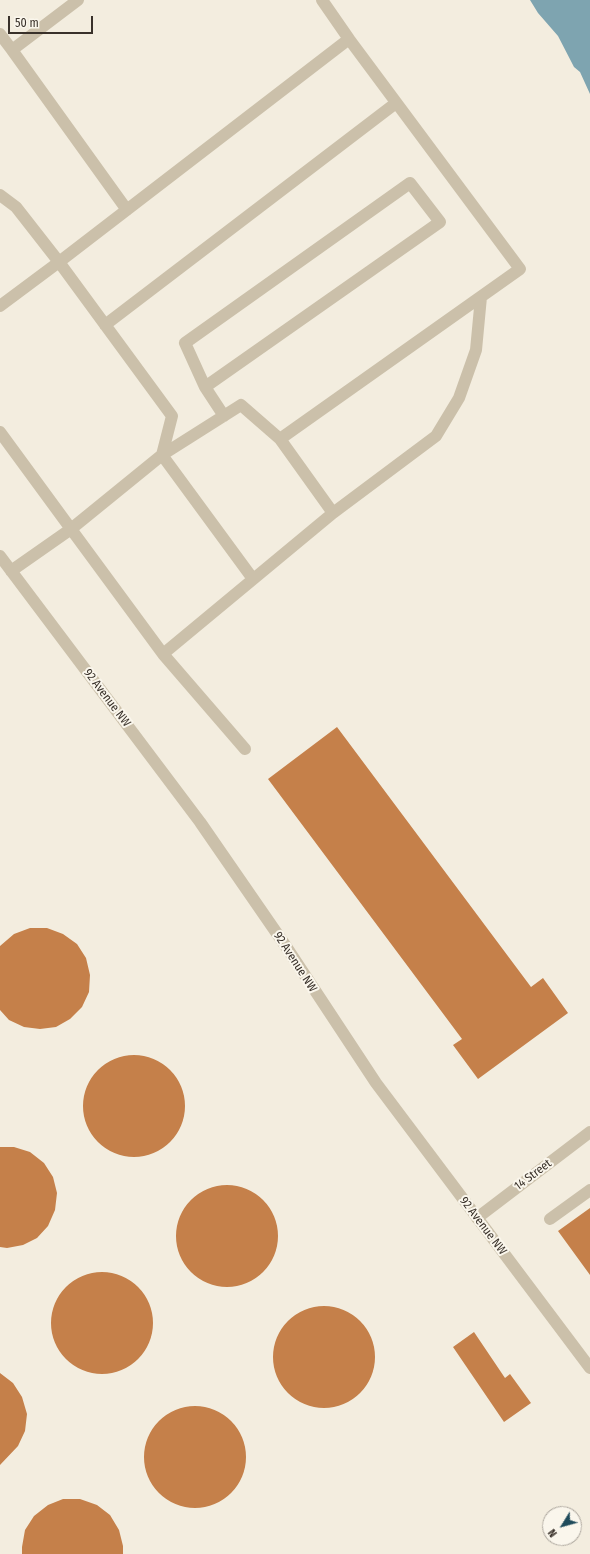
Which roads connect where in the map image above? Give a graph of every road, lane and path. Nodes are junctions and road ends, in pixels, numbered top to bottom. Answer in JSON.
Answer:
{"nodes":[{"id":1,"x":78,"y":0,"type":"edge"},
{"id":2,"x":322,"y":0,"type":"edge"},
{"id":3,"x":0,"y":34,"type":"edge"},
{"id":4,"x":349,"y":39,"type":"junction"},
{"id":5,"x":12,"y":50,"type":"junction"},
{"id":6,"x":396,"y":103,"type":"junction"},
{"id":7,"x":0,"y":194,"type":"edge"},
{"id":8,"x":127,"y":210,"type":"junction"},
{"id":9,"x":59,"y":262,"type":"junction"},
{"id":10,"x":481,"y":297,"type":"junction"},
{"id":11,"x":0,"y":306,"type":"edge"},
{"id":12,"x":105,"y":325,"type":"junction"},
{"id":13,"x":205,"y":387,"type":"junction"},
{"id":14,"x":224,"y":416,"type":"junction"},
{"id":15,"x":0,"y":432,"type":"edge"},
{"id":16,"x":280,"y":439,"type":"junction"},
{"id":17,"x":162,"y":455,"type":"junction"},
{"id":18,"x":333,"y":513,"type":"junction"},
{"id":19,"x":71,"y":530,"type":"junction"},
{"id":20,"x":0,"y":556,"type":"edge"},
{"id":21,"x":11,"y":571,"type":"junction"},
{"id":22,"x":253,"y":579,"type":"junction"},
{"id":23,"x":163,"y":654,"type":"junction"},
{"id":24,"x":245,"y":749,"type":"dead end"},
{"id":25,"x":589,"y":1134,"type":"edge"},
{"id":26,"x":590,"y":1190,"type":"edge"},
{"id":27,"x":477,"y":1218,"type":"junction"},
{"id":28,"x":550,"y":1218,"type":"dead end"},
{"id":29,"x":590,"y":1368,"type":"edge"}],
"edges":[{"from":1,"to":5,"type":"street"},
{"from":2,"to":4,"type":"street"},
{"from":3,"to":5,"type":"street"},
{"from":4,"to":6,"type":"street"},
{"from":4,"to":8,"type":"street"},
{"from":5,"to":8,"type":"street"},
{"from":6,"to":10,"type":"street"},
{"from":6,"to":12,"type":"street"},
{"from":7,"to":9,"type":"street"},
{"from":8,"to":9,"type":"street"},
{"from":9,"to":11,"type":"street"},
{"from":9,"to":12,"type":"street"},
{"from":10,"to":16,"type":"street"},
{"from":10,"to":18,"type":"street"},
{"from":12,"to":17,"type":"street"},
{"from":13,"to":13,"type":"street"},
{"from":13,"to":14,"type":"street"},
{"from":14,"to":16,"type":"street"},
{"from":14,"to":17,"type":"street"},
{"from":15,"to":19,"type":"street"},
{"from":16,"to":18,"type":"street"},
{"from":17,"to":19,"type":"street"},
{"from":17,"to":22,"type":"street"},
{"from":18,"to":22,"type":"street"},
{"from":19,"to":21,"type":"street"},
{"from":19,"to":23,"type":"street"},
{"from":20,"to":21,"type":"street","name":"92 Avenue NW"},
{"from":21,"to":27,"type":"street","name":"92 Avenue NW"},
{"from":22,"to":23,"type":"street"},
{"from":23,"to":24,"type":"street"},
{"from":25,"to":27,"type":"street","name":"14 Street"},
{"from":26,"to":28,"type":"street"},
{"from":27,"to":29,"type":"street","name":"92 Avenue NW"}]}
